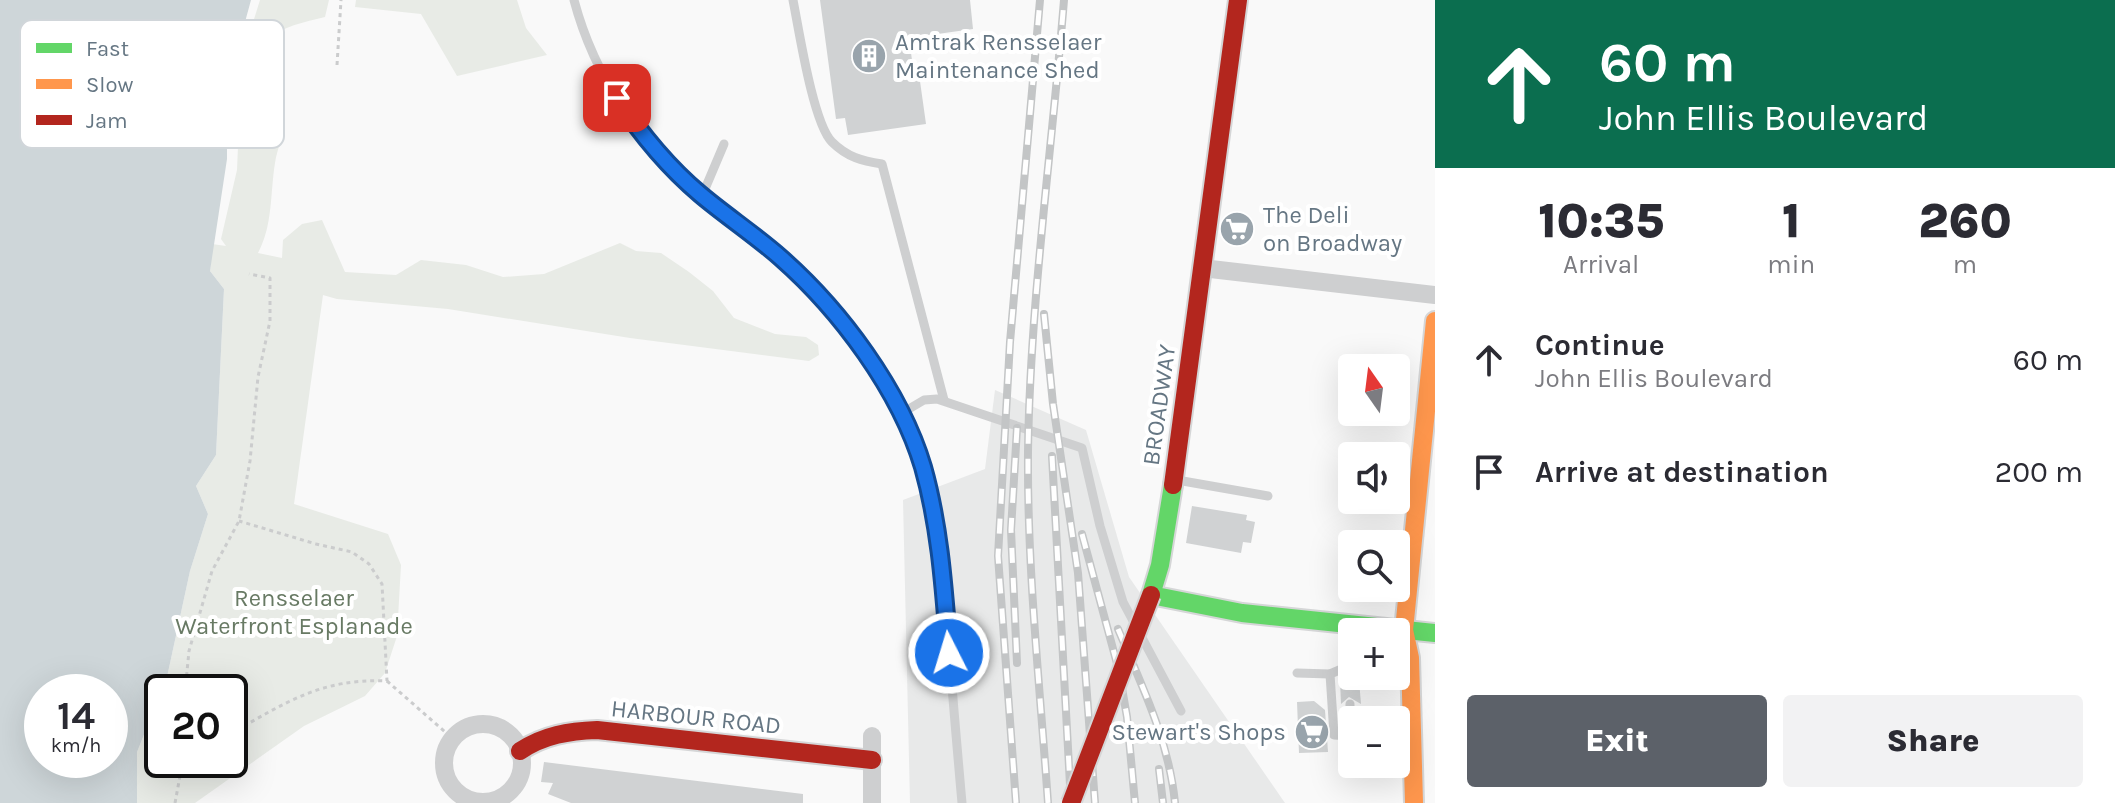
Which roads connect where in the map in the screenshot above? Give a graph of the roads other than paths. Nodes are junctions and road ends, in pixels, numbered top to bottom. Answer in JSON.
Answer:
{"nodes":[{"id":1,"x":574,"y":0,"type":"edge"},
{"id":2,"x":793,"y":0,"type":"edge"},
{"id":3,"x":1238,"y":0,"type":"edge"},
{"id":4,"x":724,"y":144,"type":"dead end"},
{"id":5,"x":702,"y":196,"type":"junction"},
{"id":6,"x":1202,"y":268,"type":"junction"},
{"id":7,"x":1435,"y":295,"type":"edge"},
{"id":8,"x":1435,"y":321,"type":"edge"},
{"id":9,"x":944,"y":400,"type":"junction"},
{"id":10,"x":902,"y":413,"type":"junction"},
{"id":11,"x":1174,"y":479,"type":"junction"},
{"id":12,"x":1268,"y":496,"type":"dead end"},
{"id":13,"x":1151,"y":595,"type":"junction"},
{"id":14,"x":1405,"y":618,"type":"edge"},
{"id":15,"x":1338,"y":624,"type":"edge"},
{"id":16,"x":1410,"y":631,"type":"edge"},
{"id":17,"x":1435,"y":633,"type":"edge"},
{"id":18,"x":1338,"y":671,"type":"edge"},
{"id":19,"x":1297,"y":673,"type":"dead end"},
{"id":20,"x":1330,"y":674,"type":"junction"},
{"id":21,"x":1409,"y":690,"type":"edge"},
{"id":22,"x":1181,"y":711,"type":"dead end"},
{"id":23,"x":1338,"y":735,"type":"edge"},
{"id":24,"x":872,"y":736,"type":"dead end"},
{"id":25,"x":520,"y":751,"type":"junction"},
{"id":26,"x":872,"y":760,"type":"junction"},
{"id":27,"x":512,"y":798,"type":"edge"},
{"id":28,"x":872,"y":803,"type":"edge"},
{"id":29,"x":962,"y":803,"type":"edge"},
{"id":30,"x":1071,"y":803,"type":"edge"},
{"id":31,"x":1414,"y":803,"type":"edge"}],
"edges":[{"from":1,"to":5,"type":"lane"},
{"from":2,"to":9,"type":"lane"},
{"from":3,"to":6,"type":"street","name":"BROADWAY"},
{"from":4,"to":5,"type":"lane"},
{"from":5,"to":10,"type":"lane"},
{"from":6,"to":7,"type":"street"},
{"from":6,"to":11,"type":"street","name":"BROADWAY"},
{"from":8,"to":14,"type":"street"},
{"from":9,"to":10,"type":"lane"},
{"from":9,"to":22,"type":"lane"},
{"from":10,"to":29,"type":"lane"},
{"from":11,"to":12,"type":"lane"},
{"from":11,"to":13,"type":"street","name":"BROADWAY"},
{"from":13,"to":15,"type":"street"},
{"from":13,"to":30,"type":"street","name":"BROADWAY","bridge":true},
{"from":16,"to":17,"type":"street"},
{"from":18,"to":20,"type":"lane"},
{"from":19,"to":20,"type":"lane"},
{"from":20,"to":23,"type":"lane"},
{"from":21,"to":31,"type":"street"},
{"from":24,"to":26,"type":"street"},
{"from":25,"to":26,"type":"street","name":"HARBOUR ROAD"},
{"from":25,"to":27,"type":"street"},
{"from":25,"to":27,"type":"street"},
{"from":26,"to":28,"type":"street"}]}
